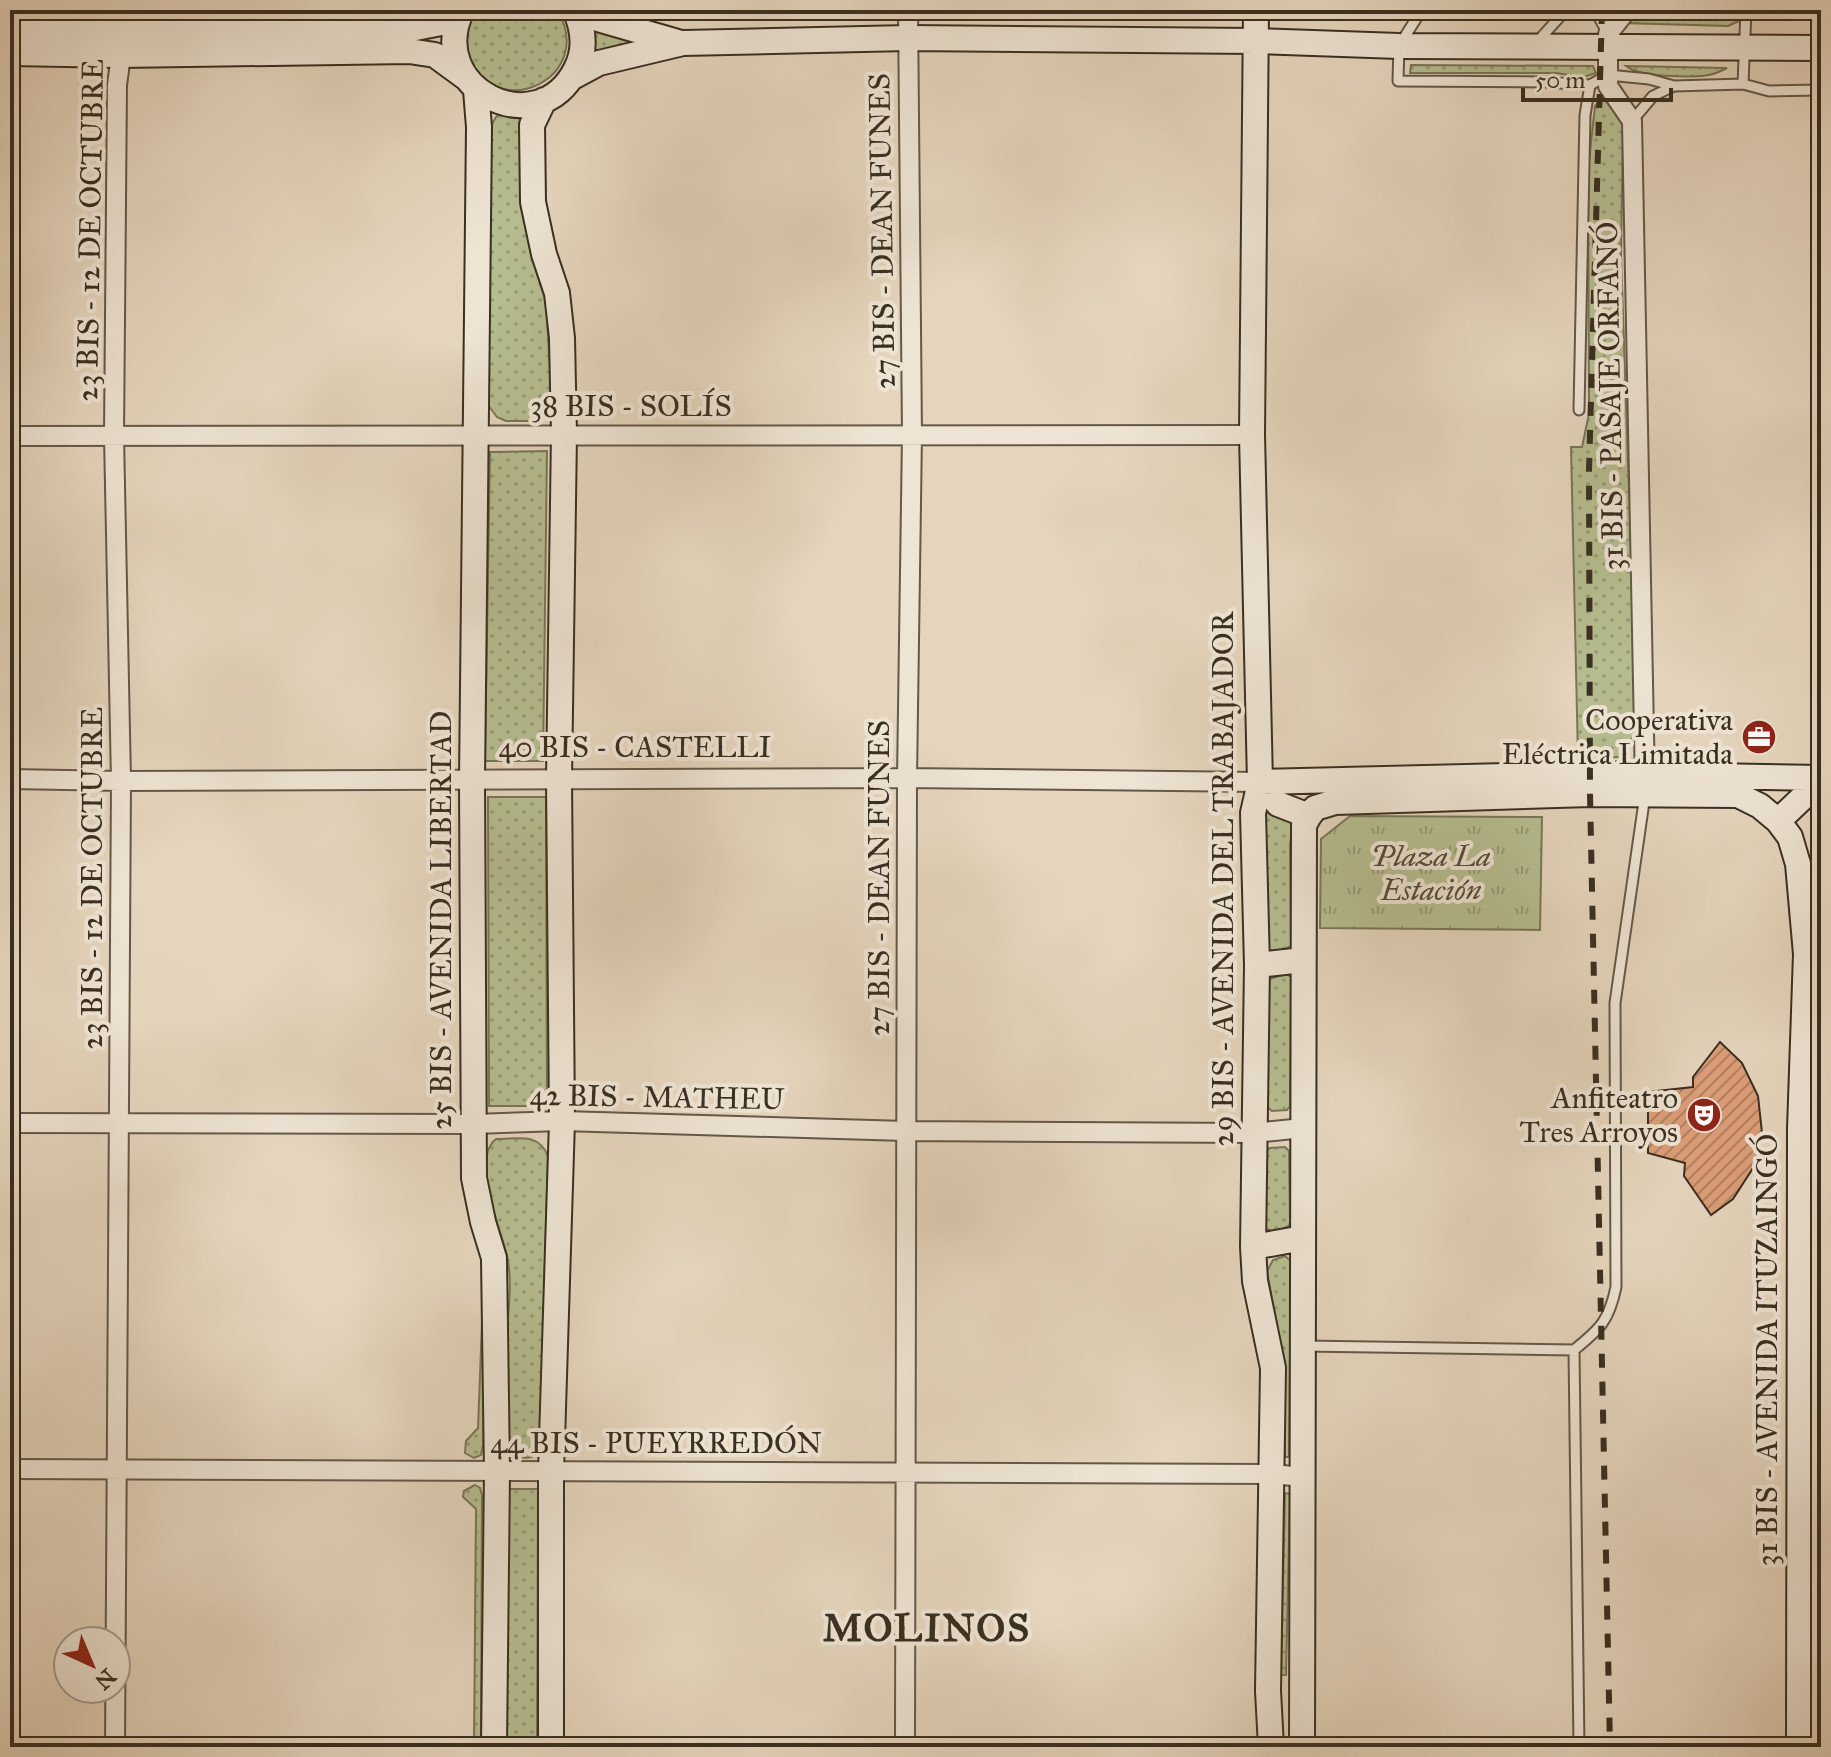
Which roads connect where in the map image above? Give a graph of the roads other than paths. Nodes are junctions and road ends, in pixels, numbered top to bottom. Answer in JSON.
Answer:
{"nodes":[{"id":1,"x":460,"y":10,"type":"edge"},
{"id":2,"x":578,"y":10,"type":"edge"},
{"id":3,"x":908,"y":10,"type":"edge"},
{"id":4,"x":1256,"y":10,"type":"edge"},
{"id":5,"x":1426,"y":10,"type":"edge"},
{"id":6,"x":1566,"y":10,"type":"edge"},
{"id":7,"x":1595,"y":10,"type":"edge"},
{"id":8,"x":1627,"y":10,"type":"edge"},
{"id":9,"x":1746,"y":10,"type":"edge"},
{"id":10,"x":10,"y":31,"type":"edge"},
{"id":11,"x":123,"y":33,"type":"edge"},
{"id":12,"x":908,"y":38,"type":"junction"},
{"id":13,"x":1608,"y":40,"type":"junction"},
{"id":14,"x":1256,"y":41,"type":"junction"},
{"id":15,"x":683,"y":43,"type":"junction"},
{"id":16,"x":1534,"y":45,"type":"junction"},
{"id":17,"x":1399,"y":46,"type":"junction"},
{"id":18,"x":1821,"y":48,"type":"edge"},
{"id":19,"x":1744,"y":49,"type":"junction"},
{"id":20,"x":10,"y":53,"type":"edge"},
{"id":21,"x":1608,"y":75,"type":"junction"},
{"id":22,"x":571,"y":78,"type":"junction"},
{"id":23,"x":470,"y":84,"type":"junction"},
{"id":24,"x":1743,"y":84,"type":"junction"},
{"id":25,"x":1590,"y":85,"type":"junction"},
{"id":26,"x":1674,"y":86,"type":"junction"},
{"id":27,"x":1821,"y":90,"type":"edge"},
{"id":28,"x":544,"y":100,"type":"junction"},
{"id":29,"x":1632,"y":121,"type":"junction"},
{"id":30,"x":1579,"y":410,"type":"dead end"},
{"id":31,"x":564,"y":434,"type":"junction"},
{"id":32,"x":912,"y":434,"type":"junction"},
{"id":33,"x":476,"y":435,"type":"junction"},
{"id":34,"x":1252,"y":435,"type":"junction"},
{"id":35,"x":10,"y":436,"type":"edge"},
{"id":36,"x":114,"y":436,"type":"junction"},
{"id":37,"x":907,"y":778,"type":"junction"},
{"id":38,"x":10,"y":779,"type":"edge"},
{"id":39,"x":559,"y":779,"type":"junction"},
{"id":40,"x":1821,"y":779,"type":"edge"},
{"id":41,"x":472,"y":780,"type":"junction"},
{"id":42,"x":121,"y":781,"type":"junction"},
{"id":43,"x":1260,"y":782,"type":"junction"},
{"id":44,"x":1645,"y":785,"type":"junction"},
{"id":45,"x":1513,"y":786,"type":"junction"},
{"id":46,"x":1309,"y":816,"type":"junction"},
{"id":47,"x":1778,"y":821,"type":"junction"},
{"id":48,"x":1821,"y":882,"type":"edge"},
{"id":49,"x":1806,"y":954,"type":"junction"},
{"id":50,"x":1303,"y":960,"type":"junction"},
{"id":51,"x":1257,"y":965,"type":"junction"},
{"id":52,"x":562,"y":1121,"type":"junction"},
{"id":53,"x":10,"y":1123,"type":"edge"},
{"id":54,"x":121,"y":1123,"type":"junction"},
{"id":55,"x":474,"y":1124,"type":"junction"},
{"id":56,"x":1303,"y":1128,"type":"junction"},
{"id":57,"x":1810,"y":1130,"type":"edge"},
{"id":58,"x":906,"y":1131,"type":"junction"},
{"id":59,"x":1254,"y":1133,"type":"junction"},
{"id":60,"x":1303,"y":1238,"type":"junction"},
{"id":61,"x":1253,"y":1247,"type":"junction"},
{"id":62,"x":1303,"y":1346,"type":"junction"},
{"id":63,"x":1574,"y":1350,"type":"junction"},
{"id":64,"x":10,"y":1469,"type":"edge"},
{"id":65,"x":119,"y":1470,"type":"junction"},
{"id":66,"x":497,"y":1471,"type":"junction"},
{"id":67,"x":551,"y":1472,"type":"junction"},
{"id":68,"x":904,"y":1472,"type":"junction"},
{"id":69,"x":1273,"y":1474,"type":"junction"},
{"id":70,"x":1810,"y":1475,"type":"edge"},
{"id":71,"x":1302,"y":1477,"type":"junction"},
{"id":72,"x":1268,"y":1691,"type":"junction"},
{"id":73,"x":1300,"y":1691,"type":"junction"},
{"id":74,"x":115,"y":1747,"type":"edge"},
{"id":75,"x":494,"y":1747,"type":"edge"},
{"id":76,"x":551,"y":1747,"type":"edge"},
{"id":77,"x":905,"y":1747,"type":"edge"},
{"id":78,"x":1271,"y":1747,"type":"edge"},
{"id":79,"x":1302,"y":1747,"type":"edge"},
{"id":80,"x":1579,"y":1747,"type":"edge"},
{"id":81,"x":1799,"y":1747,"type":"edge"}],
"edges":[{"from":1,"to":11,"type":"main road"},
{"from":1,"to":23,"type":"main road","name":"25 BIS - AVENIDA LIBERTAD"},
{"from":2,"to":15,"type":"main road"},
{"from":2,"to":22,"type":"main road"},
{"from":3,"to":12,"type":"street","name":"27 BIS - DEAN FUNES"},
{"from":4,"to":14,"type":"main road","name":"29 BIS - AVENIDA DEL TRABAJADOR"},
{"from":5,"to":17,"type":"lane"},
{"from":6,"to":16,"type":"lane"},
{"from":7,"to":13,"type":"lane"},
{"from":8,"to":13,"type":"street"},
{"from":9,"to":19,"type":"lane"},
{"from":10,"to":11,"type":"main road"},
{"from":11,"to":20,"type":"main road"},
{"from":11,"to":23,"type":"main road"},
{"from":11,"to":36,"type":"street","name":"23 BIS - 12 DE OCTUBRE"},
{"from":12,"to":14,"type":"main road"},
{"from":12,"to":15,"type":"main road"},
{"from":12,"to":32,"type":"street","name":"27 BIS - DEAN FUNES"},
{"from":13,"to":16,"type":"main road"},
{"from":13,"to":19,"type":"main road"},
{"from":13,"to":21,"type":"street"},
{"from":14,"to":17,"type":"main road"},
{"from":14,"to":34,"type":"main road","name":"29 BIS - AVENIDA DEL TRABAJADOR"},
{"from":15,"to":22,"type":"main road"},
{"from":16,"to":17,"type":"main road"},
{"from":17,"to":25,"type":"lane"},
{"from":18,"to":19,"type":"main road"},
{"from":19,"to":24,"type":"lane"},
{"from":21,"to":25,"type":"lane"},
{"from":21,"to":26,"type":"lane"},
{"from":21,"to":29,"type":"street"},
{"from":22,"to":28,"type":"main road"},
{"from":23,"to":28,"type":"main road"},
{"from":23,"to":33,"type":"main road","name":"25 BIS - AVENIDA LIBERTAD"},
{"from":24,"to":26,"type":"lane"},
{"from":24,"to":27,"type":"lane"},
{"from":25,"to":30,"type":"lane"},
{"from":26,"to":29,"type":"lane"},
{"from":28,"to":31,"type":"main road"},
{"from":29,"to":44,"type":"street","name":"31 BIS - PASAJE ORFANÓ"},
{"from":31,"to":32,"type":"street","name":"38 BIS - SOLÍS"},
{"from":31,"to":33,"type":"street","name":"38 BIS - SOLÍS"},
{"from":31,"to":39,"type":"main road"},
{"from":32,"to":34,"type":"street","name":"38 BIS - SOLÍS"},
{"from":32,"to":37,"type":"street","name":"27 BIS - DEAN FUNES"},
{"from":33,"to":36,"type":"street","name":"38 BIS - SOLÍS"},
{"from":33,"to":41,"type":"main road","name":"25 BIS - AVENIDA LIBERTAD"},
{"from":34,"to":43,"type":"main road","name":"29 BIS - AVENIDA DEL TRABAJADOR"},
{"from":35,"to":36,"type":"street","name":"38 BIS - SOLÍS"},
{"from":36,"to":42,"type":"street","name":"23 BIS - 12 DE OCTUBRE"},
{"from":37,"to":39,"type":"street","name":"40 BIS - CASTELLI"},
{"from":37,"to":43,"type":"street","name":"40 BIS - CASTELLI"},
{"from":37,"to":58,"type":"street","name":"27 BIS - DEAN FUNES"},
{"from":38,"to":42,"type":"street","name":"40 BIS - CASTELLI"},
{"from":39,"to":41,"type":"street","name":"40 BIS - CASTELLI"},
{"from":39,"to":52,"type":"main road"},
{"from":40,"to":44,"type":"main road","name":"40 BIS - CASTELLI"},
{"from":40,"to":47,"type":"main road","name":"40 BIS - CASTELLI"},
{"from":41,"to":42,"type":"street","name":"40 BIS - CASTELLI"},
{"from":41,"to":55,"type":"main road","name":"25 BIS - AVENIDA LIBERTAD"},
{"from":42,"to":54,"type":"street","name":"23 BIS - 12 DE OCTUBRE"},
{"from":43,"to":45,"type":"main road","name":"40 BIS - CASTELLI"},
{"from":43,"to":46,"type":"main road"},
{"from":43,"to":51,"type":"main road","name":"29 BIS - AVENIDA DEL TRABAJADOR"},
{"from":44,"to":45,"type":"main road","name":"40 BIS - CASTELLI"},
{"from":44,"to":47,"type":"main road","name":"40 BIS - CASTELLI"},
{"from":44,"to":63,"type":"lane"},
{"from":45,"to":46,"type":"main road","name":"40 BIS - CASTELLI"},
{"from":46,"to":50,"type":"main road"},
{"from":47,"to":49,"type":"main road","name":"31 BIS - AVENIDA ITUZAINGÓ"},
{"from":48,"to":49,"type":"main road","name":"31 BIS - AVENIDA ITUZAINGÓ"},
{"from":49,"to":57,"type":"main road","name":"31 BIS - AVENIDA ITUZAINGÓ"},
{"from":50,"to":51,"type":"main road"},
{"from":50,"to":56,"type":"main road"},
{"from":51,"to":59,"type":"main road","name":"29 BIS - AVENIDA DEL TRABAJADOR"},
{"from":52,"to":55,"type":"street","name":"42 BIS - MATHEU"},
{"from":52,"to":58,"type":"street","name":"42 BIS - MATHEU"},
{"from":52,"to":67,"type":"main road"},
{"from":53,"to":54,"type":"street","name":"42 BIS - MATHEU"},
{"from":54,"to":55,"type":"street","name":"42 BIS - MATHEU"},
{"from":54,"to":65,"type":"street","name":"23 BIS - 12 DE OCTUBRE"},
{"from":55,"to":66,"type":"main road","name":"25 BIS - AVENIDA LIBERTAD"},
{"from":56,"to":59,"type":"street","name":"42 BIS - MATHEU"},
{"from":56,"to":60,"type":"main road"},
{"from":57,"to":70,"type":"main road","name":"31 BIS - AVENIDA ITUZAINGÓ"},
{"from":58,"to":59,"type":"street","name":"42 BIS - MATHEU"},
{"from":58,"to":68,"type":"street","name":"27 BIS - DEAN FUNES"},
{"from":59,"to":61,"type":"main road","name":"29 BIS - AVENIDA DEL TRABAJADOR"},
{"from":60,"to":61,"type":"main road"},
{"from":60,"to":62,"type":"main road"},
{"from":61,"to":69,"type":"main road","name":"29 BIS - AVENIDA DEL TRABAJADOR"},
{"from":62,"to":63,"type":"lane"},
{"from":62,"to":71,"type":"main road"},
{"from":63,"to":80,"type":"lane"},
{"from":64,"to":65,"type":"street","name":"44 BIS - PUEYRREDÓN"},
{"from":65,"to":66,"type":"street","name":"44 BIS - PUEYRREDÓN"},
{"from":65,"to":74,"type":"street","name":"23 BIS - 12 DE OCTUBRE"},
{"from":66,"to":67,"type":"street","name":"44 BIS - PUEYRREDÓN"},
{"from":66,"to":75,"type":"main road","name":"25 BIS - AVENIDA LIBERTAD"},
{"from":67,"to":68,"type":"street","name":"44 BIS - PUEYRREDÓN"},
{"from":67,"to":76,"type":"main road"},
{"from":68,"to":69,"type":"street","name":"44 BIS - PUEYRREDÓN"},
{"from":68,"to":77,"type":"street","name":"27 BIS - DEAN FUNES"},
{"from":69,"to":71,"type":"street","name":"44 BIS - PUEYRREDÓN"},
{"from":69,"to":72,"type":"main road","name":"29 BIS - AVENIDA DEL TRABAJADOR"},
{"from":70,"to":81,"type":"main road","name":"31 BIS - AVENIDA ITUZAINGÓ"},
{"from":71,"to":73,"type":"main road"},
{"from":72,"to":73,"type":"main road"},
{"from":72,"to":78,"type":"main road","name":"29 BIS - AVENIDA DEL TRABAJADOR"},
{"from":73,"to":79,"type":"main road"}]}
